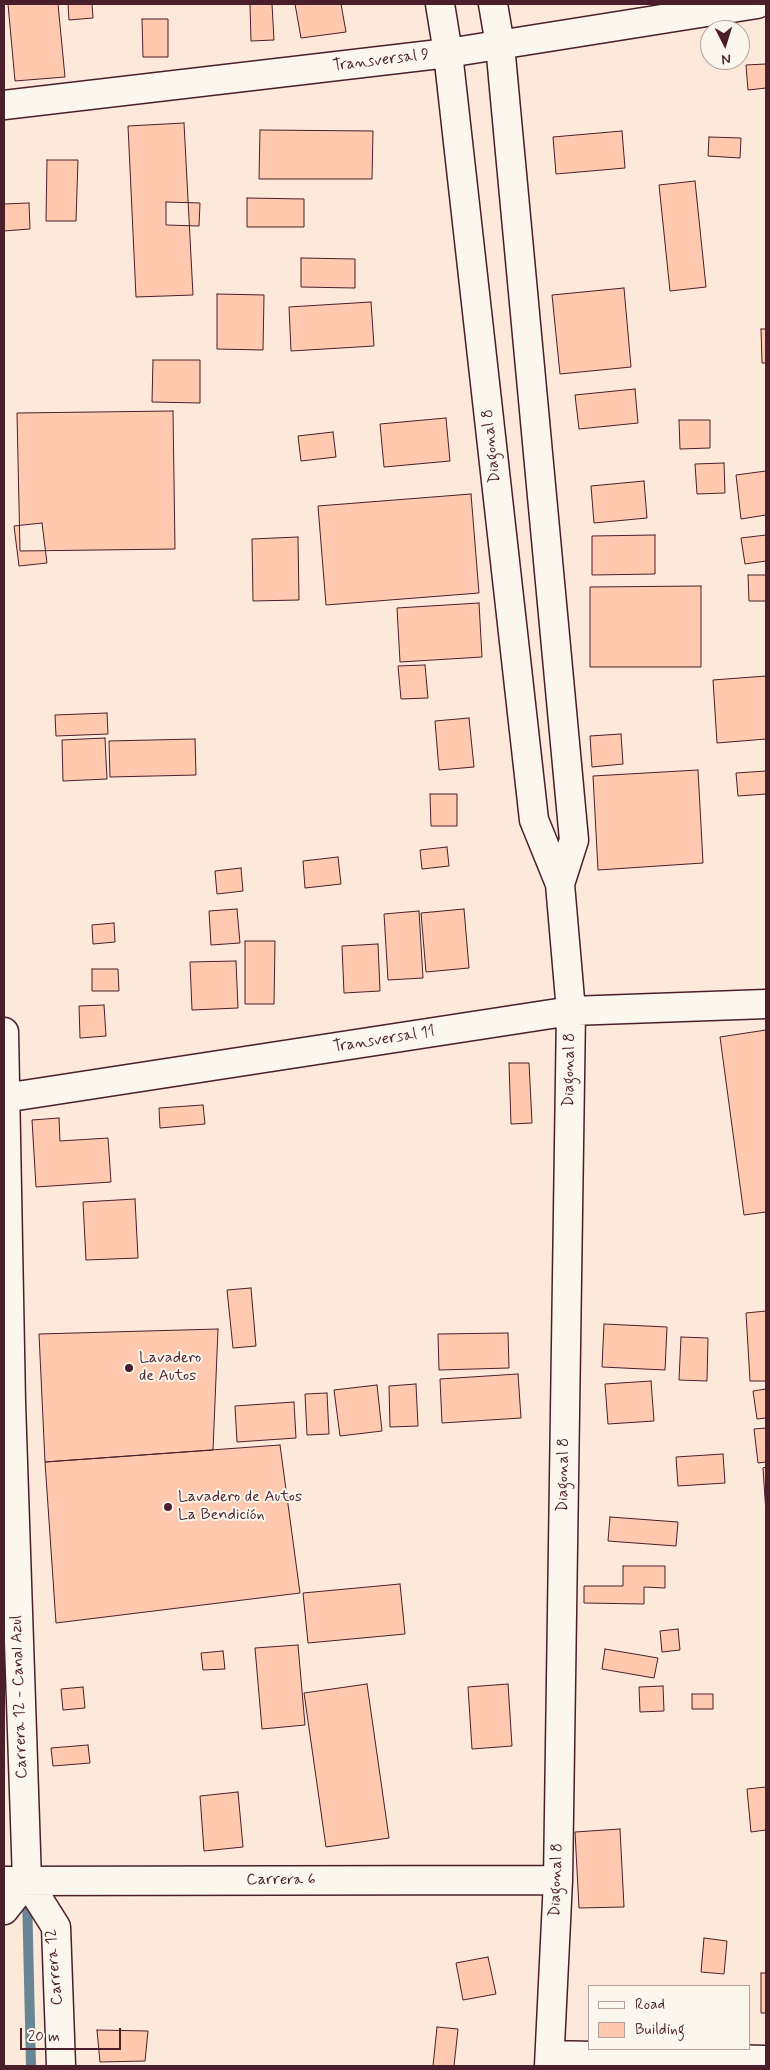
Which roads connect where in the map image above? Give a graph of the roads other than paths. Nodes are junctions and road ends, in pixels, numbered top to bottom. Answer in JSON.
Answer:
{"nodes":[{"id":1,"x":440,"y":4,"type":"edge"},
{"id":2,"x":493,"y":4,"type":"edge"},
{"id":3,"x":757,"y":4,"type":"edge"},
{"id":4,"x":500,"y":45,"type":"junction"},
{"id":5,"x":448,"y":53,"type":"junction"},
{"id":6,"x":4,"y":105,"type":"edge"},
{"id":7,"x":560,"y":884,"type":"junction"},
{"id":8,"x":766,"y":1004,"type":"edge"},
{"id":9,"x":571,"y":1011,"type":"junction"},
{"id":10,"x":4,"y":1032,"type":"edge"},
{"id":11,"x":5,"y":1098,"type":"edge"},
{"id":12,"x":558,"y":1880,"type":"junction"},
{"id":13,"x":15,"y":1881,"type":"edge"},
{"id":14,"x":4,"y":1910,"type":"edge"},
{"id":15,"x":766,"y":2060,"type":"edge"},
{"id":16,"x":550,"y":2061,"type":"edge"},
{"id":17,"x":61,"y":2066,"type":"edge"}],
"edges":[{"from":1,"to":5,"type":"street","name":"Diagonal 8"},
{"from":2,"to":4,"type":"street","name":"Diagonal 8"},
{"from":3,"to":4,"type":"street","name":"Transversal 9"},
{"from":4,"to":5,"type":"street","name":"Transversal 9"},
{"from":4,"to":7,"type":"street","name":"Diagonal 8"},
{"from":5,"to":6,"type":"street","name":"Transversal 9"},
{"from":5,"to":7,"type":"street","name":"Diagonal 8"},
{"from":7,"to":9,"type":"street","name":"Diagonal 8"},
{"from":8,"to":9,"type":"street","name":"Transversal 11"},
{"from":9,"to":11,"type":"street","name":"Transversal 11"},
{"from":9,"to":12,"type":"street","name":"Diagonal 8"},
{"from":10,"to":11,"type":"street","name":"Carrera 12 - Canal Azul"},
{"from":11,"to":13,"type":"street","name":"Carrera 12 - Canal Azul"},
{"from":12,"to":13,"type":"street","name":"Carrera 6"},
{"from":12,"to":16,"type":"street","name":"Diagonal 8"},
{"from":13,"to":14,"type":"street"},
{"from":13,"to":17,"type":"street","name":"Carrera 12"},
{"from":15,"to":16,"type":"street"}]}
